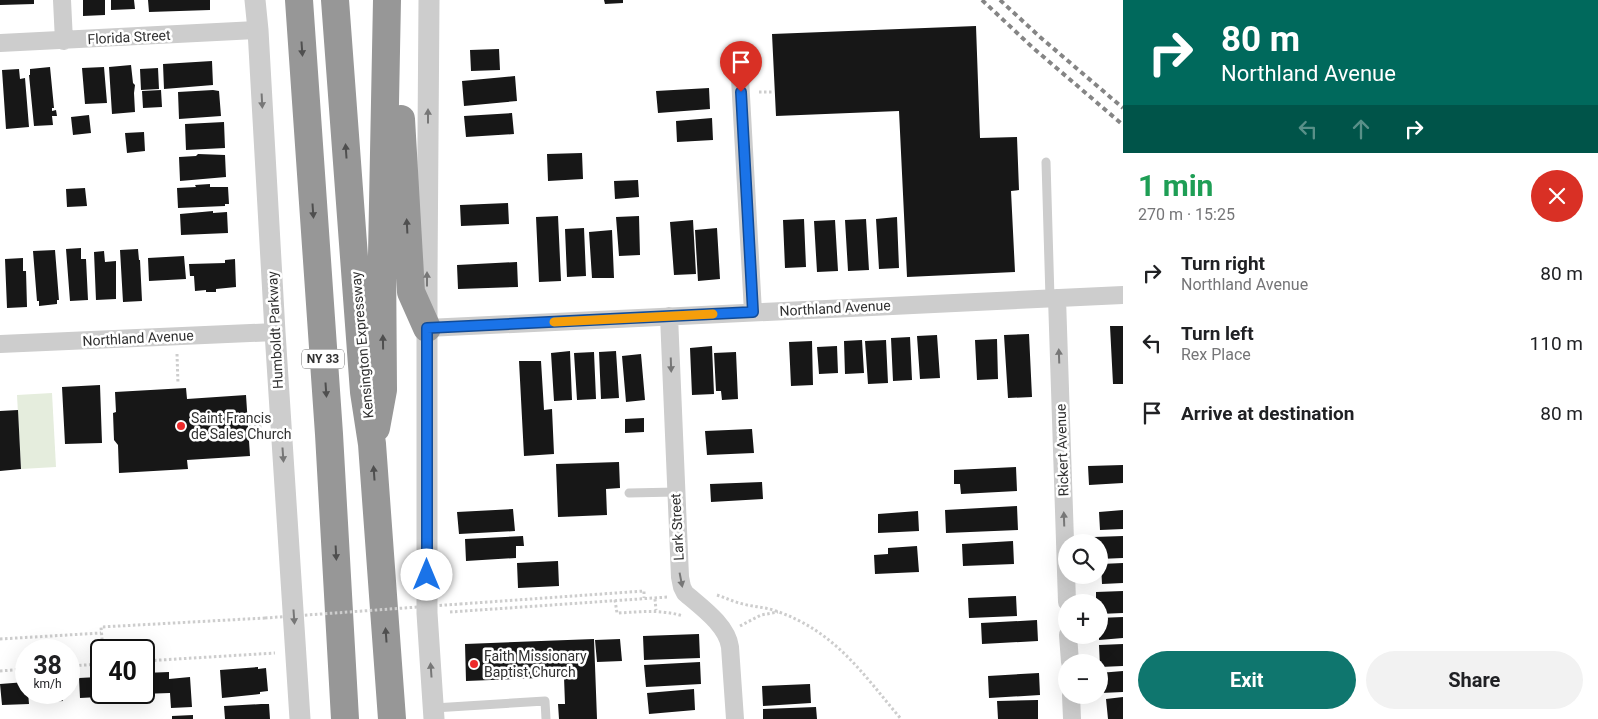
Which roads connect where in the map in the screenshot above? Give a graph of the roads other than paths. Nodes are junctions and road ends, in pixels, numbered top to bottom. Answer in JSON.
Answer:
{"nodes":[{"id":1,"x":62,"y":0,"type":"edge"},
{"id":2,"x":255,"y":0,"type":"edge"},
{"id":3,"x":299,"y":0,"type":"edge"},
{"id":4,"x":335,"y":0,"type":"edge"},
{"id":5,"x":387,"y":0,"type":"edge"},
{"id":6,"x":394,"y":0,"type":"edge"},
{"id":7,"x":429,"y":0,"type":"edge"},
{"id":8,"x":258,"y":30,"type":"junction"},
{"id":9,"x":64,"y":41,"type":"junction"},
{"id":10,"x":0,"y":43,"type":"edge"},
{"id":11,"x":739,"y":60,"type":"dead end"},
{"id":12,"x":1046,"y":162,"type":"dead end"},
{"id":13,"x":1123,"y":295,"type":"edge"},
{"id":14,"x":1053,"y":298,"type":"junction"},
{"id":15,"x":753,"y":312,"type":"junction"},
{"id":16,"x":669,"y":316,"type":"junction"},
{"id":17,"x":427,"y":328,"type":"junction"},
{"id":18,"x":275,"y":332,"type":"junction"},
{"id":19,"x":0,"y":344,"type":"edge"},
{"id":20,"x":372,"y":444,"type":"junction"},
{"id":21,"x":676,"y":492,"type":"junction"},
{"id":22,"x":629,"y":493,"type":"dead end"},
{"id":23,"x":1067,"y":594,"type":"edge"},
{"id":24,"x":1071,"y":704,"type":"edge"},
{"id":25,"x":434,"y":713,"type":"edge"},
{"id":26,"x":300,"y":719,"type":"edge"},
{"id":27,"x":346,"y":719,"type":"edge"},
{"id":28,"x":392,"y":719,"type":"edge"},
{"id":29,"x":546,"y":719,"type":"edge"},
{"id":30,"x":735,"y":719,"type":"edge"},
{"id":31,"x":1072,"y":719,"type":"edge"}],
"edges":[{"from":1,"to":9,"type":"street"},
{"from":2,"to":8,"type":"street","name":"Humboldt Parkway"},
{"from":3,"to":27,"type":"highway","number":"NY 33","one_way":true},
{"from":20,"to":4,"type":"highway","name":"Kensington Expressway","number":"NY 33","one_way":true},
{"from":20,"to":5,"type":"highway","one_way":true},
{"from":17,"to":6,"type":"highway","one_way":true},
{"from":17,"to":7,"type":"street","one_way":true},
{"from":8,"to":9,"type":"street","name":"Florida Street"},
{"from":8,"to":18,"type":"street","name":"Humboldt Parkway","one_way":true},
{"from":9,"to":10,"type":"street","name":"Florida Street"},
{"from":11,"to":15,"type":"street"},
{"from":12,"to":14,"type":"lane"},
{"from":13,"to":14,"type":"street","name":"Northland Avenue"},
{"from":14,"to":15,"type":"street","name":"Northland Avenue"},
{"from":23,"to":14,"type":"street","name":"Rickert Avenue","one_way":true},
{"from":15,"to":16,"type":"street","name":"Northland Avenue"},
{"from":16,"to":17,"type":"street","name":"Northland Avenue"},
{"from":16,"to":21,"type":"street","name":"Lark Street","one_way":true},
{"from":25,"to":17,"type":"street","one_way":true},
{"from":18,"to":19,"type":"street","name":"Northland Avenue"},
{"from":18,"to":26,"type":"street","name":"Humboldt Parkway","one_way":true},
{"from":28,"to":20,"type":"highway","name":"Kensington Expressway","number":"NY 33","one_way":true},
{"from":21,"to":22,"type":"lane"},
{"from":21,"to":30,"type":"street","name":"Lark Street","one_way":true},
{"from":24,"to":31,"type":"street"},
{"from":25,"to":29,"type":"lane"}]}
